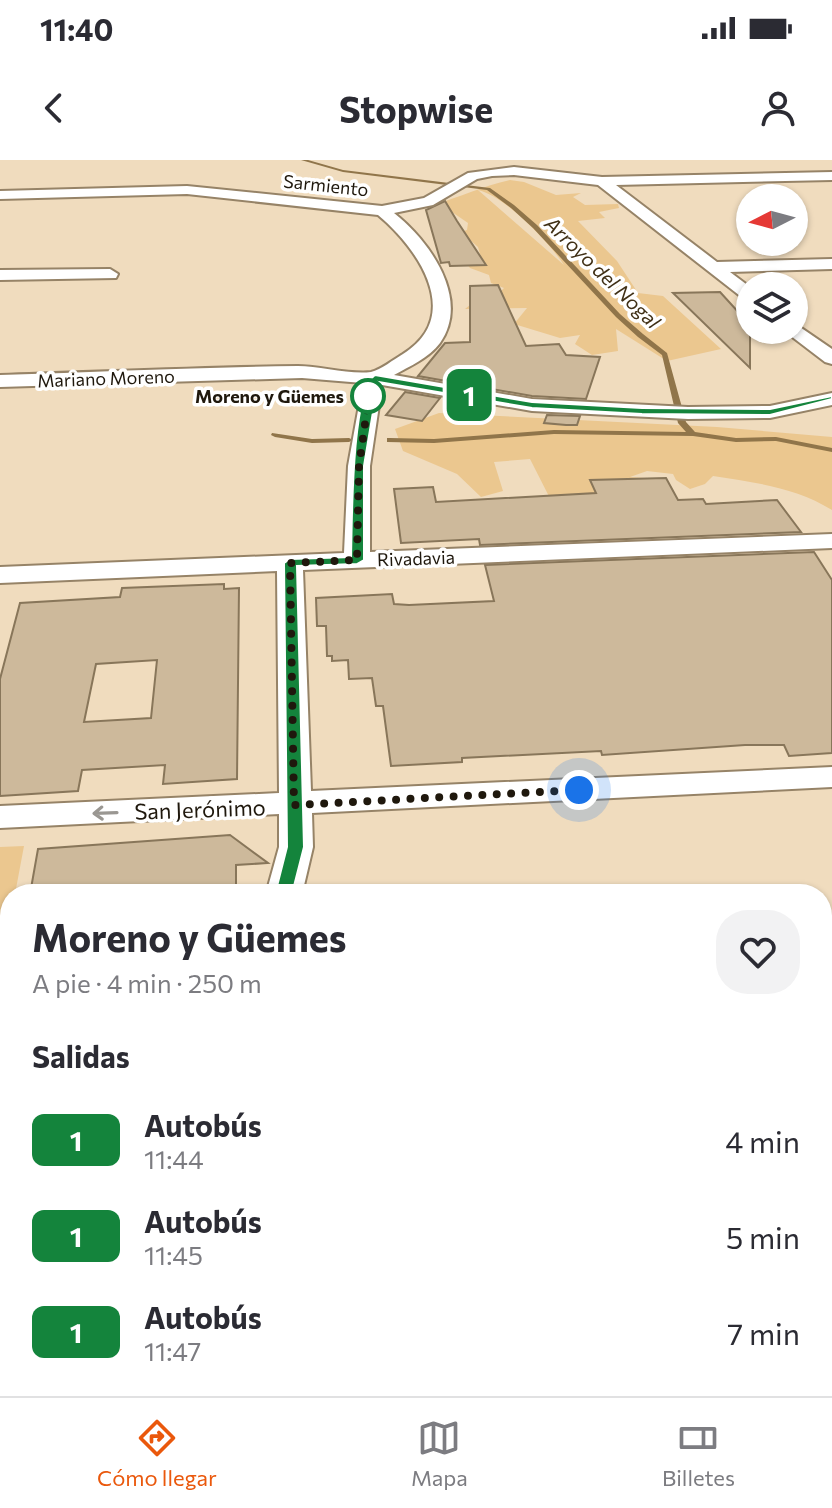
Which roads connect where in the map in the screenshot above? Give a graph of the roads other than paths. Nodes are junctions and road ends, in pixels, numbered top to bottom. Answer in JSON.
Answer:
{"nodes":[{"id":1,"x":680,"y":160,"type":"edge"},
{"id":2,"x":832,"y":176,"type":"edge"},
{"id":3,"x":698,"y":179,"type":"junction"},
{"id":4,"x":602,"y":181,"type":"junction"},
{"id":5,"x":0,"y":195,"type":"edge"},
{"id":6,"x":382,"y":211,"type":"junction"},
{"id":7,"x":832,"y":264,"type":"edge"},
{"id":8,"x":713,"y":267,"type":"junction"},
{"id":9,"x":110,"y":274,"type":"dead end"},
{"id":10,"x":0,"y":275,"type":"edge"},
{"id":11,"x":736,"y":284,"type":"edge"},
{"id":12,"x":808,"y":340,"type":"edge"},
{"id":13,"x":832,"y":358,"type":"edge"},
{"id":14,"x":375,"y":378,"type":"junction"},
{"id":15,"x":0,"y":381,"type":"edge"},
{"id":16,"x":832,"y":399,"type":"edge"},
{"id":17,"x":832,"y":541,"type":"edge"},
{"id":18,"x":357,"y":560,"type":"junction"},
{"id":19,"x":290,"y":563,"type":"junction"},
{"id":20,"x":0,"y":575,"type":"edge"},
{"id":21,"x":832,"y":777,"type":"edge"},
{"id":22,"x":294,"y":805,"type":"junction"},
{"id":23,"x":0,"y":817,"type":"edge"},
{"id":24,"x":287,"y":884,"type":"edge"}],
"edges":[{"from":1,"to":3,"type":"street"},
{"from":2,"to":3,"type":"street","name":"Sarmiento"},
{"from":3,"to":4,"type":"street","name":"Sarmiento"},
{"from":4,"to":6,"type":"street","name":"Sarmiento"},
{"from":4,"to":8,"type":"street"},
{"from":5,"to":6,"type":"street","name":"Sarmiento"},
{"from":6,"to":14,"type":"street"},
{"from":7,"to":8,"type":"street"},
{"from":8,"to":11,"type":"street"},
{"from":9,"to":10,"type":"street"},
{"from":12,"to":13,"type":"street"},
{"from":14,"to":15,"type":"street","name":"Mariano Moreno"},
{"from":14,"to":16,"type":"street","name":"Mariano Moreno"},
{"from":14,"to":18,"type":"street"},
{"from":17,"to":18,"type":"street","name":"Rivadavia"},
{"from":18,"to":19,"type":"street","name":"Rivadavia"},
{"from":19,"to":20,"type":"street","name":"Rivadavia"},
{"from":19,"to":22,"type":"street"},
{"from":21,"to":22,"type":"street","name":"San Jerónimo"},
{"from":22,"to":23,"type":"street","name":"San Jerónimo","one_way":true},
{"from":22,"to":24,"type":"street"}]}
